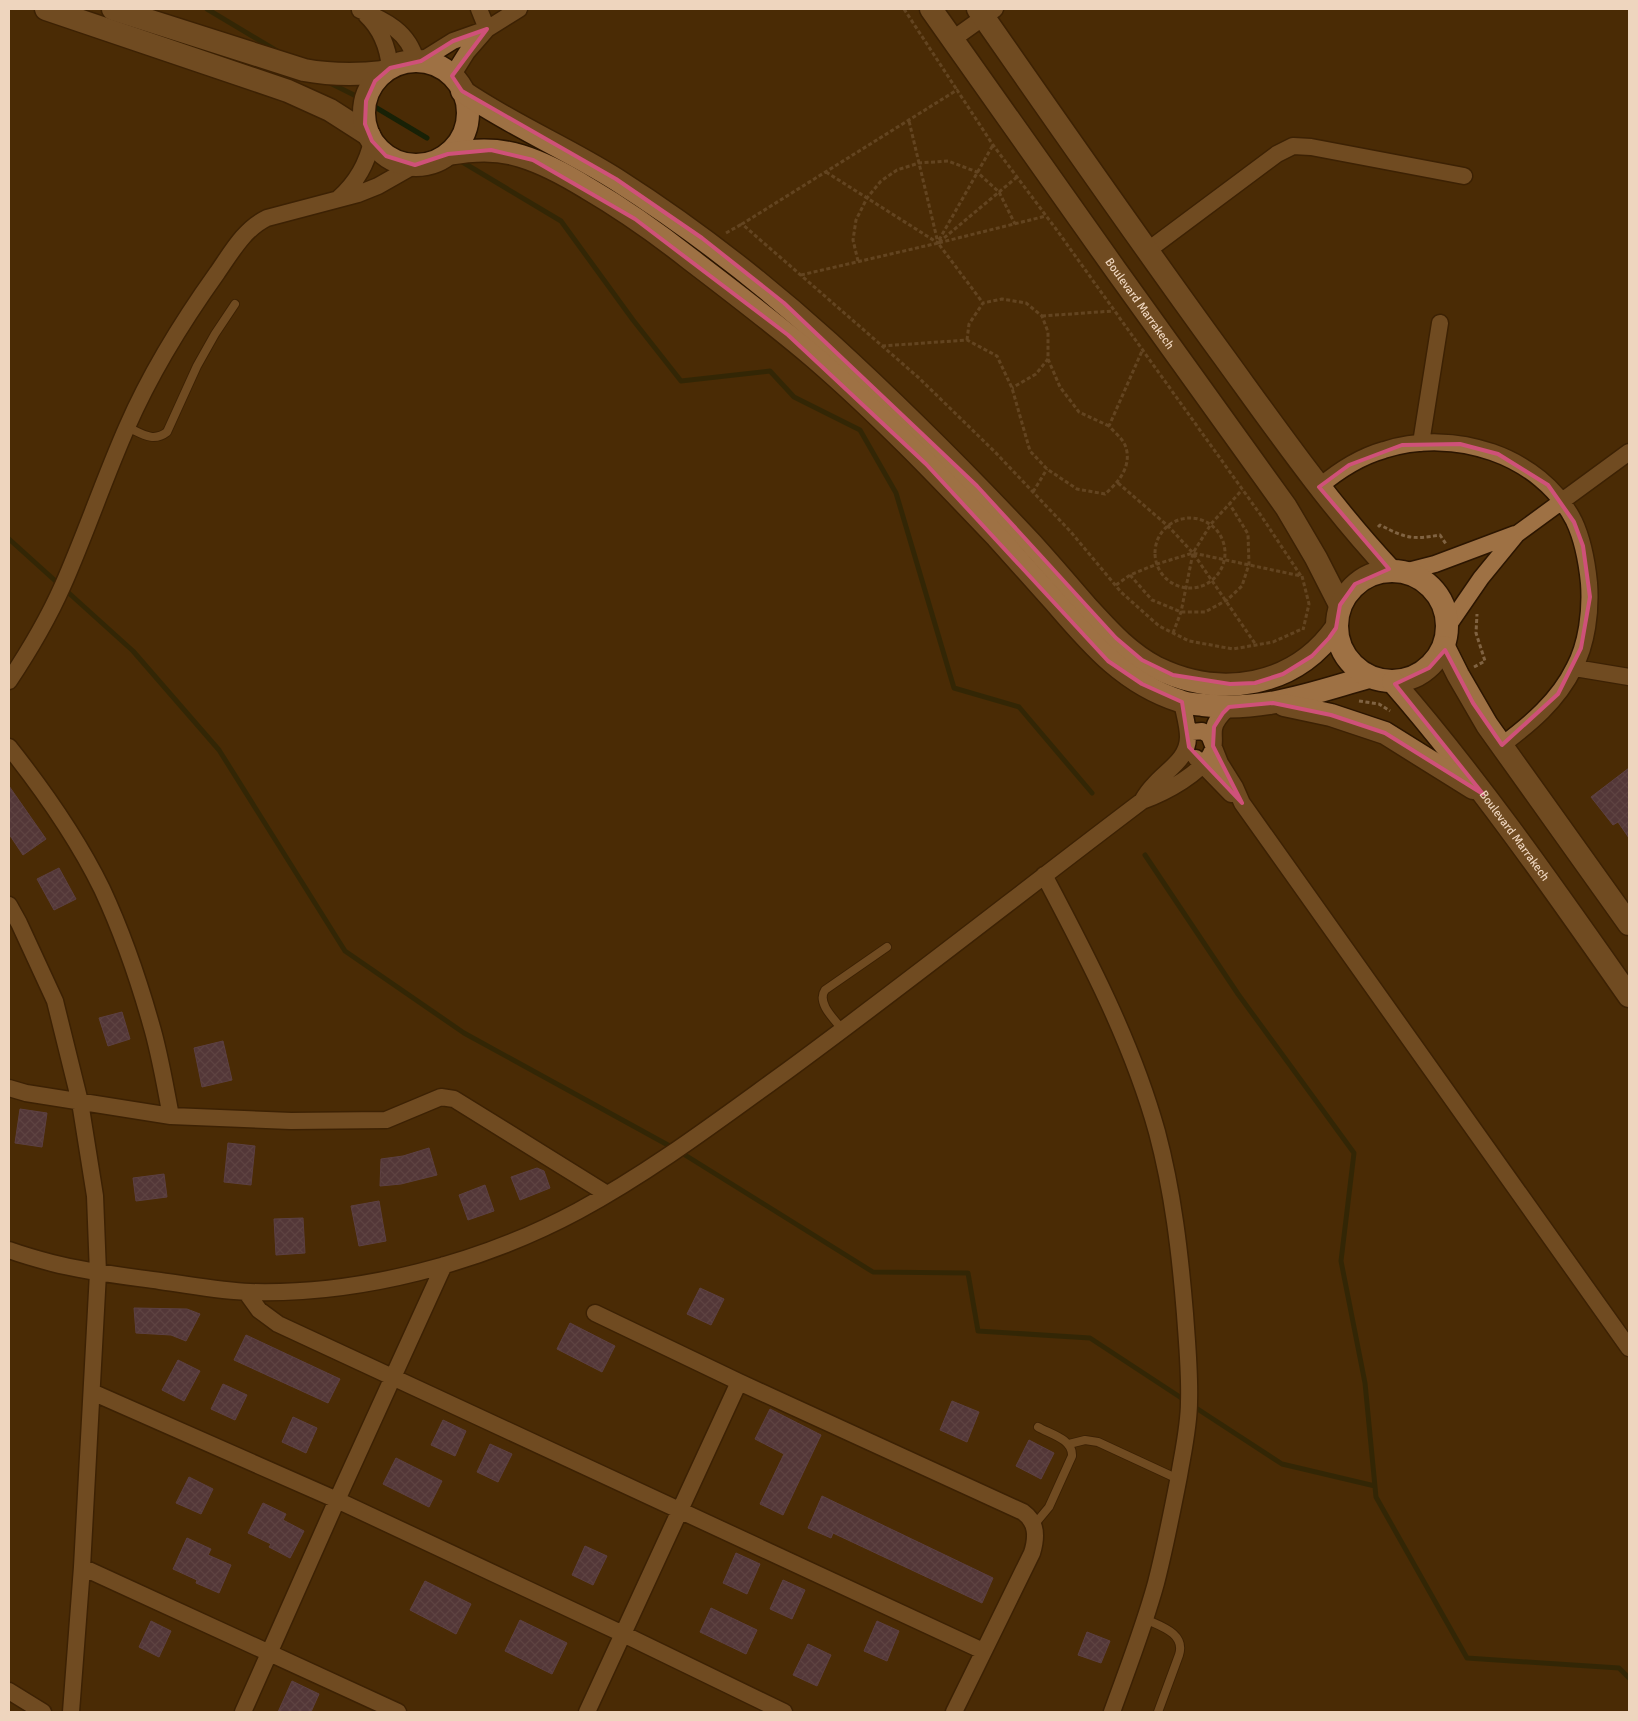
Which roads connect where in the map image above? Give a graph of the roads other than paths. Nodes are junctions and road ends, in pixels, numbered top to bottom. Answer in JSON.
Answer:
{"nodes":[{"id":1,"x":46,"y":9,"type":"edge"},
{"id":2,"x":112,"y":9,"type":"edge"},
{"id":3,"x":359,"y":9,"type":"edge"},
{"id":4,"x":479,"y":9,"type":"edge"},
{"id":5,"x":519,"y":9,"type":"edge"},
{"id":6,"x":930,"y":9,"type":"edge"},
{"id":7,"x":985,"y":11,"type":"edge"},
{"id":8,"x":487,"y":30,"type":"junction"},
{"id":9,"x":953,"y":39,"type":"junction"},
{"id":10,"x":418,"y":61,"type":"junction"},
{"id":11,"x":387,"y":70,"type":"junction"},
{"id":12,"x":457,"y":84,"type":"junction"},
{"id":13,"x":371,"y":138,"type":"junction"},
{"id":14,"x":448,"y":154,"type":"junction"},
{"id":15,"x":416,"y":165,"type":"junction"},
{"id":16,"x":1464,"y":176,"type":"dead end"},
{"id":17,"x":338,"y":199,"type":"junction"},
{"id":18,"x":1147,"y":251,"type":"junction"},
{"id":19,"x":235,"y":304,"type":"dead end"},
{"id":20,"x":1440,"y":323,"type":"dead end"},
{"id":21,"x":127,"y":427,"type":"junction"},
{"id":22,"x":1421,"y":443,"type":"junction"},
{"id":23,"x":1629,"y":452,"type":"edge"},
{"id":24,"x":1319,"y":487,"type":"junction"},
{"id":25,"x":1561,"y":502,"type":"junction"},
{"id":26,"x":1518,"y":534,"type":"junction"},
{"id":27,"x":1398,"y":572,"type":"junction"},
{"id":28,"x":1340,"y":605,"type":"junction"},
{"id":29,"x":1336,"y":628,"type":"junction"},
{"id":30,"x":1446,"y":636,"type":"junction"},
{"id":31,"x":1574,"y":668,"type":"junction"},
{"id":32,"x":1369,"y":677,"type":"junction"},
{"id":33,"x":1629,"y":677,"type":"edge"},
{"id":34,"x":9,"y":681,"type":"edge"},
{"id":35,"x":1393,"y":682,"type":"junction"},
{"id":36,"x":1182,"y":702,"type":"junction"},
{"id":37,"x":1273,"y":704,"type":"junction"},
{"id":38,"x":1229,"y":706,"type":"junction"},
{"id":39,"x":1188,"y":739,"type":"junction"},
{"id":40,"x":1502,"y":745,"type":"junction"},
{"id":41,"x":1213,"y":746,"type":"junction"},
{"id":42,"x":9,"y":747,"type":"edge"},
{"id":43,"x":1203,"y":765,"type":"junction"},
{"id":44,"x":1483,"y":794,"type":"junction"},
{"id":45,"x":1142,"y":801,"type":"junction"},
{"id":46,"x":1242,"y":803,"type":"junction"},
{"id":47,"x":1044,"y":875,"type":"junction"},
{"id":48,"x":9,"y":905,"type":"edge"},
{"id":49,"x":14,"y":923,"type":"edge"},
{"id":50,"x":1629,"y":924,"type":"edge"},
{"id":51,"x":887,"y":947,"type":"dead end"},
{"id":52,"x":1629,"y":996,"type":"edge"},
{"id":53,"x":843,"y":1030,"type":"junction"},
{"id":54,"x":9,"y":1088,"type":"edge"},
{"id":55,"x":80,"y":1102,"type":"junction"},
{"id":56,"x":171,"y":1116,"type":"junction"},
{"id":57,"x":607,"y":1194,"type":"junction"},
{"id":58,"x":9,"y":1250,"type":"edge"},
{"id":59,"x":444,"y":1265,"type":"junction"},
{"id":60,"x":98,"y":1273,"type":"junction"},
{"id":61,"x":246,"y":1292,"type":"junction"},
{"id":62,"x":595,"y":1313,"type":"dead end"},
{"id":63,"x":1629,"y":1348,"type":"edge"},
{"id":64,"x":394,"y":1377,"type":"junction"},
{"id":65,"x":739,"y":1382,"type":"junction"},
{"id":66,"x":92,"y":1392,"type":"junction"},
{"id":67,"x":1038,"y":1427,"type":"dead end"},
{"id":68,"x":1069,"y":1444,"type":"junction"},
{"id":69,"x":1178,"y":1479,"type":"junction"},
{"id":70,"x":336,"y":1500,"type":"junction"},
{"id":71,"x":679,"y":1510,"type":"junction"},
{"id":72,"x":1034,"y":1525,"type":"junction"},
{"id":73,"x":82,"y":1567,"type":"junction"},
{"id":74,"x":1145,"y":1619,"type":"junction"},
{"id":75,"x":623,"y":1634,"type":"junction"},
{"id":76,"x":983,"y":1651,"type":"junction"},
{"id":77,"x":268,"y":1653,"type":"junction"},
{"id":78,"x":9,"y":1691,"type":"edge"},
{"id":79,"x":44,"y":1712,"type":"edge"},
{"id":80,"x":71,"y":1712,"type":"edge"},
{"id":81,"x":243,"y":1712,"type":"edge"},
{"id":82,"x":398,"y":1712,"type":"edge"},
{"id":83,"x":587,"y":1712,"type":"edge"},
{"id":84,"x":784,"y":1712,"type":"edge"},
{"id":85,"x":954,"y":1712,"type":"edge"},
{"id":86,"x":1112,"y":1712,"type":"edge"},
{"id":87,"x":1158,"y":1712,"type":"edge"}],
"edges":[{"from":1,"to":13,"type":"street"},
{"from":2,"to":11,"type":"street"},
{"from":3,"to":10,"type":"street"},
{"from":3,"to":11,"type":"street"},
{"from":4,"to":8,"type":"street"},
{"from":5,"to":8,"type":"street"},
{"from":6,"to":9,"type":"street","name":"Boulevard Marrakech"},
{"from":7,"to":9,"type":"street"},
{"from":7,"to":18,"type":"street"},
{"from":8,"to":10,"type":"street"},
{"from":8,"to":12,"type":"street"},
{"from":9,"to":28,"type":"street","name":"Boulevard Marrakech"},
{"from":10,"to":11,"type":"street"},
{"from":10,"to":12,"type":"street"},
{"from":11,"to":13,"type":"street"},
{"from":12,"to":14,"type":"street"},
{"from":12,"to":29,"type":"street"},
{"from":13,"to":15,"type":"street"},
{"from":13,"to":17,"type":"street"},
{"from":14,"to":15,"type":"street"},
{"from":14,"to":36,"type":"street"},
{"from":15,"to":17,"type":"street"},
{"from":16,"to":18,"type":"street"},
{"from":17,"to":21,"type":"street"},
{"from":18,"to":24,"type":"street"},
{"from":19,"to":21,"type":"lane"},
{"from":20,"to":22,"type":"street"},
{"from":21,"to":34,"type":"street"},
{"from":22,"to":24,"type":"street"},
{"from":22,"to":25,"type":"street"},
{"from":23,"to":25,"type":"street"},
{"from":24,"to":27,"type":"street"},
{"from":25,"to":26,"type":"street"},
{"from":25,"to":31,"type":"street"},
{"from":26,"to":27,"type":"street"},
{"from":26,"to":30,"type":"street"},
{"from":27,"to":28,"type":"street"},
{"from":27,"to":30,"type":"street"},
{"from":28,"to":29,"type":"street"},
{"from":29,"to":32,"type":"street"},
{"from":30,"to":35,"type":"street"},
{"from":30,"to":40,"type":"street"},
{"from":31,"to":33,"type":"street"},
{"from":31,"to":40,"type":"street"},
{"from":32,"to":35,"type":"street"},
{"from":32,"to":37,"type":"street"},
{"from":35,"to":44,"type":"street","name":"Boulevard Marrakech"},
{"from":36,"to":38,"type":"street"},
{"from":36,"to":39,"type":"street"},
{"from":37,"to":38,"type":"street"},
{"from":37,"to":44,"type":"street"},
{"from":38,"to":41,"type":"street"},
{"from":39,"to":41,"type":"street"},
{"from":39,"to":43,"type":"street"},
{"from":39,"to":45,"type":"street"},
{"from":40,"to":50,"type":"street"},
{"from":41,"to":43,"type":"street"},
{"from":41,"to":46,"type":"street"},
{"from":42,"to":56,"type":"street"},
{"from":43,"to":45,"type":"street"},
{"from":43,"to":46,"type":"street"},
{"from":44,"to":52,"type":"street","name":"Boulevard Marrakech"},
{"from":45,"to":47,"type":"street"},
{"from":46,"to":63,"type":"street"},
{"from":47,"to":53,"type":"street"},
{"from":47,"to":69,"type":"street"},
{"from":48,"to":49,"type":"street"},
{"from":49,"to":55,"type":"street"},
{"from":51,"to":53,"type":"lane"},
{"from":53,"to":57,"type":"street"},
{"from":54,"to":55,"type":"street"},
{"from":55,"to":56,"type":"street"},
{"from":55,"to":60,"type":"street"},
{"from":56,"to":57,"type":"street"},
{"from":57,"to":59,"type":"street"},
{"from":58,"to":60,"type":"street"},
{"from":59,"to":61,"type":"street"},
{"from":59,"to":64,"type":"street"},
{"from":60,"to":61,"type":"street"},
{"from":60,"to":66,"type":"street"},
{"from":61,"to":64,"type":"street"},
{"from":62,"to":65,"type":"street"},
{"from":64,"to":70,"type":"street"},
{"from":64,"to":71,"type":"street"},
{"from":65,"to":71,"type":"street"},
{"from":65,"to":72,"type":"street"},
{"from":66,"to":70,"type":"street"},
{"from":66,"to":73,"type":"street"},
{"from":67,"to":68,"type":"lane"},
{"from":68,"to":69,"type":"lane"},
{"from":68,"to":72,"type":"lane"},
{"from":69,"to":74,"type":"street"},
{"from":70,"to":75,"type":"street"},
{"from":70,"to":77,"type":"street"},
{"from":71,"to":75,"type":"street"},
{"from":71,"to":76,"type":"street"},
{"from":72,"to":76,"type":"street"},
{"from":73,"to":77,"type":"street"},
{"from":73,"to":80,"type":"street"},
{"from":74,"to":86,"type":"street"},
{"from":74,"to":87,"type":"lane"},
{"from":75,"to":83,"type":"street"},
{"from":75,"to":84,"type":"street"},
{"from":76,"to":85,"type":"street"},
{"from":77,"to":81,"type":"street"},
{"from":77,"to":82,"type":"street"},
{"from":78,"to":79,"type":"street"}]}
